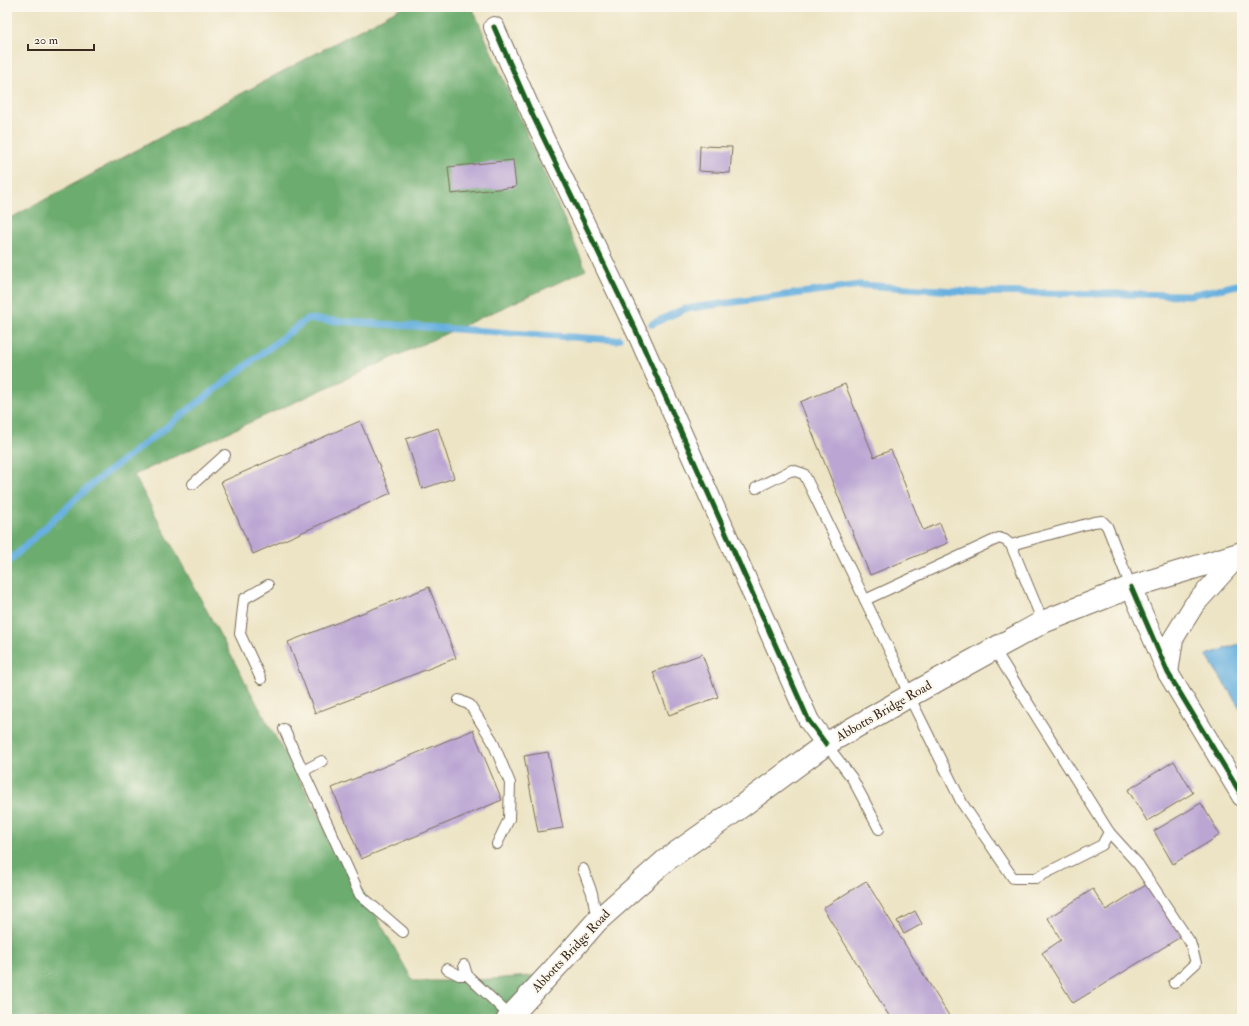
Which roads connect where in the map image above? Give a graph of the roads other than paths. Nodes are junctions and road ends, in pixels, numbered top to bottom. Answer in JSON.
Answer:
{"nodes":[{"id":1,"x":494,"y":27,"type":"dead end"},
{"id":2,"x":225,"y":455,"type":"dead end"},
{"id":3,"x":193,"y":484,"type":"dead end"},
{"id":4,"x":756,"y":488,"type":"dead end"},
{"id":5,"x":1012,"y":545,"type":"junction"},
{"id":6,"x":1241,"y":553,"type":"edge"},
{"id":7,"x":268,"y":585,"type":"dead end"},
{"id":8,"x":1131,"y":587,"type":"junction"},
{"id":9,"x":865,"y":600,"type":"junction"},
{"id":10,"x":1043,"y":622,"type":"junction"},
{"id":11,"x":994,"y":649,"type":"junction"},
{"id":12,"x":1168,"y":672,"type":"junction"},
{"id":13,"x":261,"y":679,"type":"dead end"},
{"id":14,"x":909,"y":696,"type":"junction"},
{"id":15,"x":459,"y":700,"type":"dead end"},
{"id":16,"x":284,"y":730,"type":"dead end"},
{"id":17,"x":826,"y":744,"type":"junction"},
{"id":18,"x":322,"y":761,"type":"dead end"},
{"id":19,"x":303,"y":771,"type":"junction"},
{"id":20,"x":1242,"y":796,"type":"edge"},
{"id":21,"x":879,"y":830,"type":"dead end"},
{"id":22,"x":1109,"y":832,"type":"junction"},
{"id":23,"x":497,"y":844,"type":"dead end"},
{"id":24,"x":583,"y":868,"type":"dead end"},
{"id":25,"x":597,"y":921,"type":"junction"},
{"id":26,"x":403,"y":932,"type":"dead end"},
{"id":27,"x":447,"y":969,"type":"dead end"},
{"id":28,"x":1174,"y":983,"type":"dead end"},
{"id":29,"x":509,"y":1018,"type":"edge"}],
"edges":[{"from":1,"to":17,"type":"street"},
{"from":2,"to":3,"type":"lane"},
{"from":4,"to":9,"type":"lane"},
{"from":5,"to":8,"type":"lane"},
{"from":5,"to":9,"type":"lane"},
{"from":5,"to":10,"type":"lane"},
{"from":6,"to":8,"type":"main road","name":"Abbotts Bridge Road"},
{"from":6,"to":12,"type":"street"},
{"from":7,"to":13,"type":"lane"},
{"from":8,"to":10,"type":"main road","name":"Abbotts Bridge Road"},
{"from":8,"to":12,"type":"street"},
{"from":9,"to":14,"type":"lane"},
{"from":10,"to":11,"type":"main road","name":"Abbotts Bridge Road"},
{"from":11,"to":14,"type":"main road","name":"Abbotts Bridge Road"},
{"from":11,"to":22,"type":"lane"},
{"from":12,"to":20,"type":"street"},
{"from":14,"to":17,"type":"main road","name":"Abbotts Bridge Road"},
{"from":14,"to":22,"type":"lane"},
{"from":15,"to":23,"type":"lane"},
{"from":16,"to":19,"type":"lane"},
{"from":17,"to":21,"type":"lane"},
{"from":17,"to":25,"type":"main road","name":"Abbotts Bridge Road"},
{"from":18,"to":19,"type":"lane"},
{"from":19,"to":26,"type":"lane"},
{"from":22,"to":28,"type":"lane"},
{"from":24,"to":25,"type":"lane"},
{"from":25,"to":29,"type":"main road","name":"Abbotts Bridge Road"},
{"from":27,"to":29,"type":"lane"}]}
